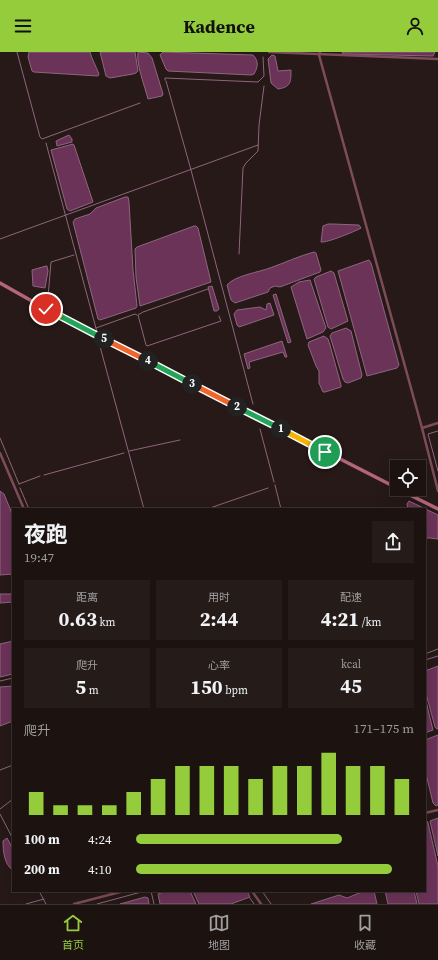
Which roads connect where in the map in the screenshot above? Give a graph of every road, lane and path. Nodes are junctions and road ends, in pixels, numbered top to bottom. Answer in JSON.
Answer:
{"nodes":[{"id":1,"x":269,"y":52,"type":"edge"},
{"id":2,"x":320,"y":53,"type":"edge"},
{"id":3,"x":341,"y":54,"type":"edge"},
{"id":4,"x":438,"y":59,"type":"edge"},
{"id":5,"x":0,"y":283,"type":"edge"},
{"id":6,"x":438,"y":423,"type":"edge"},
{"id":7,"x":422,"y":428,"type":"junction"},
{"id":8,"x":0,"y":453,"type":"edge"},
{"id":9,"x":390,"y":485,"type":"edge"},
{"id":10,"x":438,"y":491,"type":"edge"},
{"id":11,"x":412,"y":496,"type":"edge"},
{"id":12,"x":24,"y":508,"type":"edge"},
{"id":13,"x":438,"y":509,"type":"edge"},
{"id":14,"x":438,"y":810,"type":"edge"},
{"id":15,"x":426,"y":813,"type":"edge"},
{"id":16,"x":120,"y":892,"type":"edge"},
{"id":17,"x":253,"y":892,"type":"edge"},
{"id":18,"x":74,"y":904,"type":"edge"},
{"id":19,"x":261,"y":904,"type":"edge"}],
"edges":[{"from":1,"to":2,"type":"street"},
{"from":2,"to":3,"type":"street"},
{"from":2,"to":7,"type":"street"},
{"from":3,"to":4,"type":"street"},
{"from":5,"to":9,"type":"main road"},
{"from":6,"to":7,"type":"street"},
{"from":7,"to":10,"type":"street"},
{"from":8,"to":12,"type":"street"},
{"from":11,"to":13,"type":"main road"},
{"from":14,"to":15,"type":"street"},
{"from":16,"to":18,"type":"street"},
{"from":17,"to":19,"type":"street"}]}
